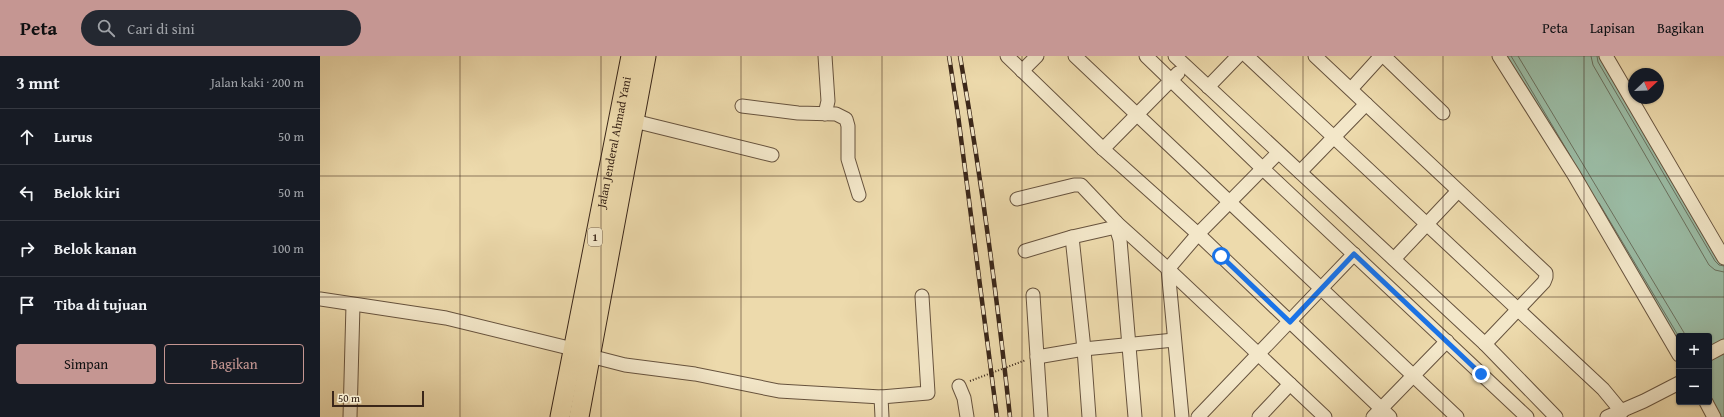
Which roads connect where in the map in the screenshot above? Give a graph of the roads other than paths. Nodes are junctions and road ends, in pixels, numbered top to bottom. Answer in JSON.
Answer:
{"nodes":[{"id":1,"x":631,"y":56,"type":"edge"},
{"id":2,"x":646,"y":56,"type":"edge"},
{"id":3,"x":825,"y":56,"type":"edge"},
{"id":4,"x":1007,"y":56,"type":"edge"},
{"id":5,"x":1036,"y":56,"type":"edge"},
{"id":6,"x":1075,"y":56,"type":"edge"},
{"id":7,"x":1146,"y":56,"type":"edge"},
{"id":8,"x":1175,"y":56,"type":"edge"},
{"id":9,"x":1238,"y":56,"type":"edge"},
{"id":10,"x":1247,"y":56,"type":"edge"},
{"id":11,"x":1316,"y":56,"type":"edge"},
{"id":12,"x":1383,"y":56,"type":"edge"},
{"id":13,"x":1499,"y":56,"type":"edge"},
{"id":14,"x":1606,"y":56,"type":"edge"},
{"id":15,"x":1185,"y":66,"type":"junction"},
{"id":16,"x":1022,"y":71,"type":"junction"},
{"id":17,"x":1172,"y":80,"type":"junction"},
{"id":18,"x":1208,"y":87,"type":"junction"},
{"id":19,"x":1351,"y":88,"type":"junction"},
{"id":20,"x":1366,"y":104,"type":"junction"},
{"id":21,"x":742,"y":106,"type":"dead end"},
{"id":22,"x":825,"y":114,"type":"junction"},
{"id":23,"x":1443,"y":114,"type":"dead end"},
{"id":24,"x":1137,"y":115,"type":"junction"},
{"id":25,"x":634,"y":121,"type":"junction"},
{"id":26,"x":1334,"y":137,"type":"junction"},
{"id":27,"x":1104,"y":149,"type":"junction"},
{"id":28,"x":1278,"y":153,"type":"junction"},
{"id":29,"x":772,"y":156,"type":"dead end"},
{"id":30,"x":1262,"y":168,"type":"junction"},
{"id":31,"x":1300,"y":172,"type":"junction"},
{"id":32,"x":1458,"y":191,"type":"junction"},
{"id":33,"x":859,"y":195,"type":"dead end"},
{"id":34,"x":1017,"y":199,"type":"dead end"},
{"id":35,"x":1229,"y":202,"type":"junction"},
{"id":36,"x":1117,"y":225,"type":"junction"},
{"id":37,"x":1427,"y":225,"type":"junction"},
{"id":38,"x":1198,"y":234,"type":"junction"},
{"id":39,"x":1072,"y":237,"type":"junction"},
{"id":40,"x":1025,"y":251,"type":"dead end"},
{"id":41,"x":1354,"y":254,"type":"junction"},
{"id":42,"x":1724,"y":258,"type":"edge"},
{"id":43,"x":1394,"y":259,"type":"junction"},
{"id":44,"x":1168,"y":269,"type":"junction"},
{"id":45,"x":1321,"y":288,"type":"junction"},
{"id":46,"x":922,"y":296,"type":"dead end"},
{"id":47,"x":1033,"y":296,"type":"dead end"},
{"id":48,"x":320,"y":299,"type":"edge"},
{"id":49,"x":353,"y":305,"type":"junction"},
{"id":50,"x":1518,"y":310,"type":"junction"},
{"id":51,"x":1290,"y":322,"type":"junction"},
{"id":52,"x":1174,"y":340,"type":"junction"},
{"id":53,"x":1447,"y":341,"type":"junction"},
{"id":54,"x":1129,"y":344,"type":"junction"},
{"id":55,"x":1485,"y":344,"type":"junction"},
{"id":56,"x":1724,"y":346,"type":"edge"},
{"id":57,"x":573,"y":349,"type":"junction"},
{"id":58,"x":1084,"y":350,"type":"junction"},
{"id":59,"x":1676,"y":350,"type":"edge"},
{"id":60,"x":1712,"y":352,"type":"edge"},
{"id":61,"x":1259,"y":355,"type":"junction"},
{"id":62,"x":590,"y":356,"type":"junction"},
{"id":63,"x":1037,"y":357,"type":"junction"},
{"id":64,"x":1413,"y":375,"type":"junction"},
{"id":65,"x":1290,"y":384,"type":"junction"},
{"id":66,"x":1676,"y":385,"type":"edge"},
{"id":67,"x":959,"y":386,"type":"road end"},
{"id":68,"x":881,"y":397,"type":"junction"},
{"id":69,"x":1708,"y":405,"type":"edge"},
{"id":70,"x":1622,"y":412,"type":"junction"},
{"id":71,"x":1381,"y":414,"type":"edge"},
{"id":72,"x":350,"y":417,"type":"edge"},
{"id":73,"x":560,"y":417,"type":"edge"},
{"id":74,"x":579,"y":417,"type":"edge"},
{"id":75,"x":882,"y":417,"type":"edge"},
{"id":76,"x":967,"y":417,"type":"edge"},
{"id":77,"x":1041,"y":417,"type":"edge"},
{"id":78,"x":1089,"y":417,"type":"edge"},
{"id":79,"x":1135,"y":417,"type":"edge"},
{"id":80,"x":1182,"y":417,"type":"edge"},
{"id":81,"x":1198,"y":417,"type":"edge"},
{"id":82,"x":1259,"y":417,"type":"edge"},
{"id":83,"x":1324,"y":417,"type":"edge"},
{"id":84,"x":1456,"y":417,"type":"edge"},
{"id":85,"x":1527,"y":417,"type":"edge"},
{"id":86,"x":1556,"y":417,"type":"edge"},
{"id":87,"x":1607,"y":417,"type":"edge"},
{"id":88,"x":1714,"y":417,"type":"edge"}],
"edges":[{"from":1,"to":57,"type":"highway","name":"Jalan Jenderal Ahmad Yani","number":"1"},
{"from":2,"to":25,"type":"highway","name":"Jalan Jenderal Ahmad Yani","number":"1"},
{"from":3,"to":22,"type":"street"},
{"from":4,"to":16,"type":"street"},
{"from":5,"to":16,"type":"street"},
{"from":6,"to":24,"type":"street"},
{"from":7,"to":17,"type":"street"},
{"from":8,"to":15,"type":"street"},
{"from":9,"to":18,"type":"street"},
{"from":10,"to":26,"type":"street"},
{"from":11,"to":19,"type":"street"},
{"from":12,"to":19,"type":"street"},
{"from":12,"to":23,"type":"street"},
{"from":13,"to":59,"type":"street"},
{"from":14,"to":42,"type":"street"},
{"from":15,"to":17,"type":"street"},
{"from":15,"to":18,"type":"street"},
{"from":16,"to":27,"type":"street"},
{"from":17,"to":24,"type":"street"},
{"from":17,"to":30,"type":"street"},
{"from":18,"to":28,"type":"street"},
{"from":19,"to":20,"type":"street"},
{"from":20,"to":26,"type":"street"},
{"from":20,"to":32,"type":"street"},
{"from":21,"to":22,"type":"street"},
{"from":22,"to":33,"type":"street"},
{"from":24,"to":27,"type":"street"},
{"from":24,"to":35,"type":"street"},
{"from":25,"to":29,"type":"street"},
{"from":25,"to":62,"type":"highway","name":"Jalan Jenderal Ahmad Yani","number":"1"},
{"from":26,"to":31,"type":"street"},
{"from":26,"to":37,"type":"street"},
{"from":27,"to":38,"type":"street"},
{"from":28,"to":30,"type":"street"},
{"from":28,"to":31,"type":"street"},
{"from":30,"to":35,"type":"street"},
{"from":30,"to":41,"type":"street"},
{"from":31,"to":43,"type":"street"},
{"from":32,"to":37,"type":"street"},
{"from":32,"to":50,"type":"street"},
{"from":34,"to":36,"type":"street"},
{"from":35,"to":38,"type":"street"},
{"from":35,"to":45,"type":"street"},
{"from":36,"to":39,"type":"street"},
{"from":36,"to":44,"type":"street"},
{"from":36,"to":54,"type":"street"},
{"from":37,"to":43,"type":"street"},
{"from":37,"to":50,"type":"street"},
{"from":38,"to":44,"type":"street"},
{"from":38,"to":51,"type":"street"},
{"from":39,"to":40,"type":"street"},
{"from":39,"to":58,"type":"street"},
{"from":41,"to":45,"type":"street"},
{"from":41,"to":53,"type":"street"},
{"from":43,"to":55,"type":"street"},
{"from":44,"to":52,"type":"street"},
{"from":44,"to":61,"type":"street"},
{"from":45,"to":51,"type":"street"},
{"from":45,"to":64,"type":"street"},
{"from":46,"to":68,"type":"street"},
{"from":47,"to":63,"type":"street"},
{"from":48,"to":49,"type":"street"},
{"from":49,"to":57,"type":"street"},
{"from":49,"to":72,"type":"street"},
{"from":50,"to":55,"type":"street"},
{"from":50,"to":70,"type":"street"},
{"from":51,"to":61,"type":"street"},
{"from":51,"to":71,"type":"street"},
{"from":52,"to":54,"type":"street"},
{"from":52,"to":80,"type":"street"},
{"from":53,"to":64,"type":"street"},
{"from":53,"to":85,"type":"street"},
{"from":54,"to":58,"type":"street"},
{"from":54,"to":79,"type":"street"},
{"from":55,"to":86,"type":"street"},
{"from":56,"to":60,"type":"street"},
{"from":57,"to":62,"type":"street"},
{"from":57,"to":73,"type":"highway","name":"Jalan Jenderal Ahmad Yani","number":"1"},
{"from":58,"to":63,"type":"street"},
{"from":58,"to":78,"type":"street"},
{"from":61,"to":65,"type":"street"},
{"from":61,"to":81,"type":"street"},
{"from":62,"to":68,"type":"street"},
{"from":62,"to":74,"type":"highway","name":"Jalan Jenderal Ahmad Yani","number":"1"},
{"from":63,"to":77,"type":"street"},
{"from":64,"to":71,"type":"street"},
{"from":64,"to":84,"type":"street"},
{"from":65,"to":82,"type":"street"},
{"from":65,"to":83,"type":"street"},
{"from":66,"to":70,"type":"street"},
{"from":67,"to":76,"type":"street"},
{"from":68,"to":75,"type":"street"},
{"from":69,"to":88,"type":"street"},
{"from":70,"to":87,"type":"street"}]}
